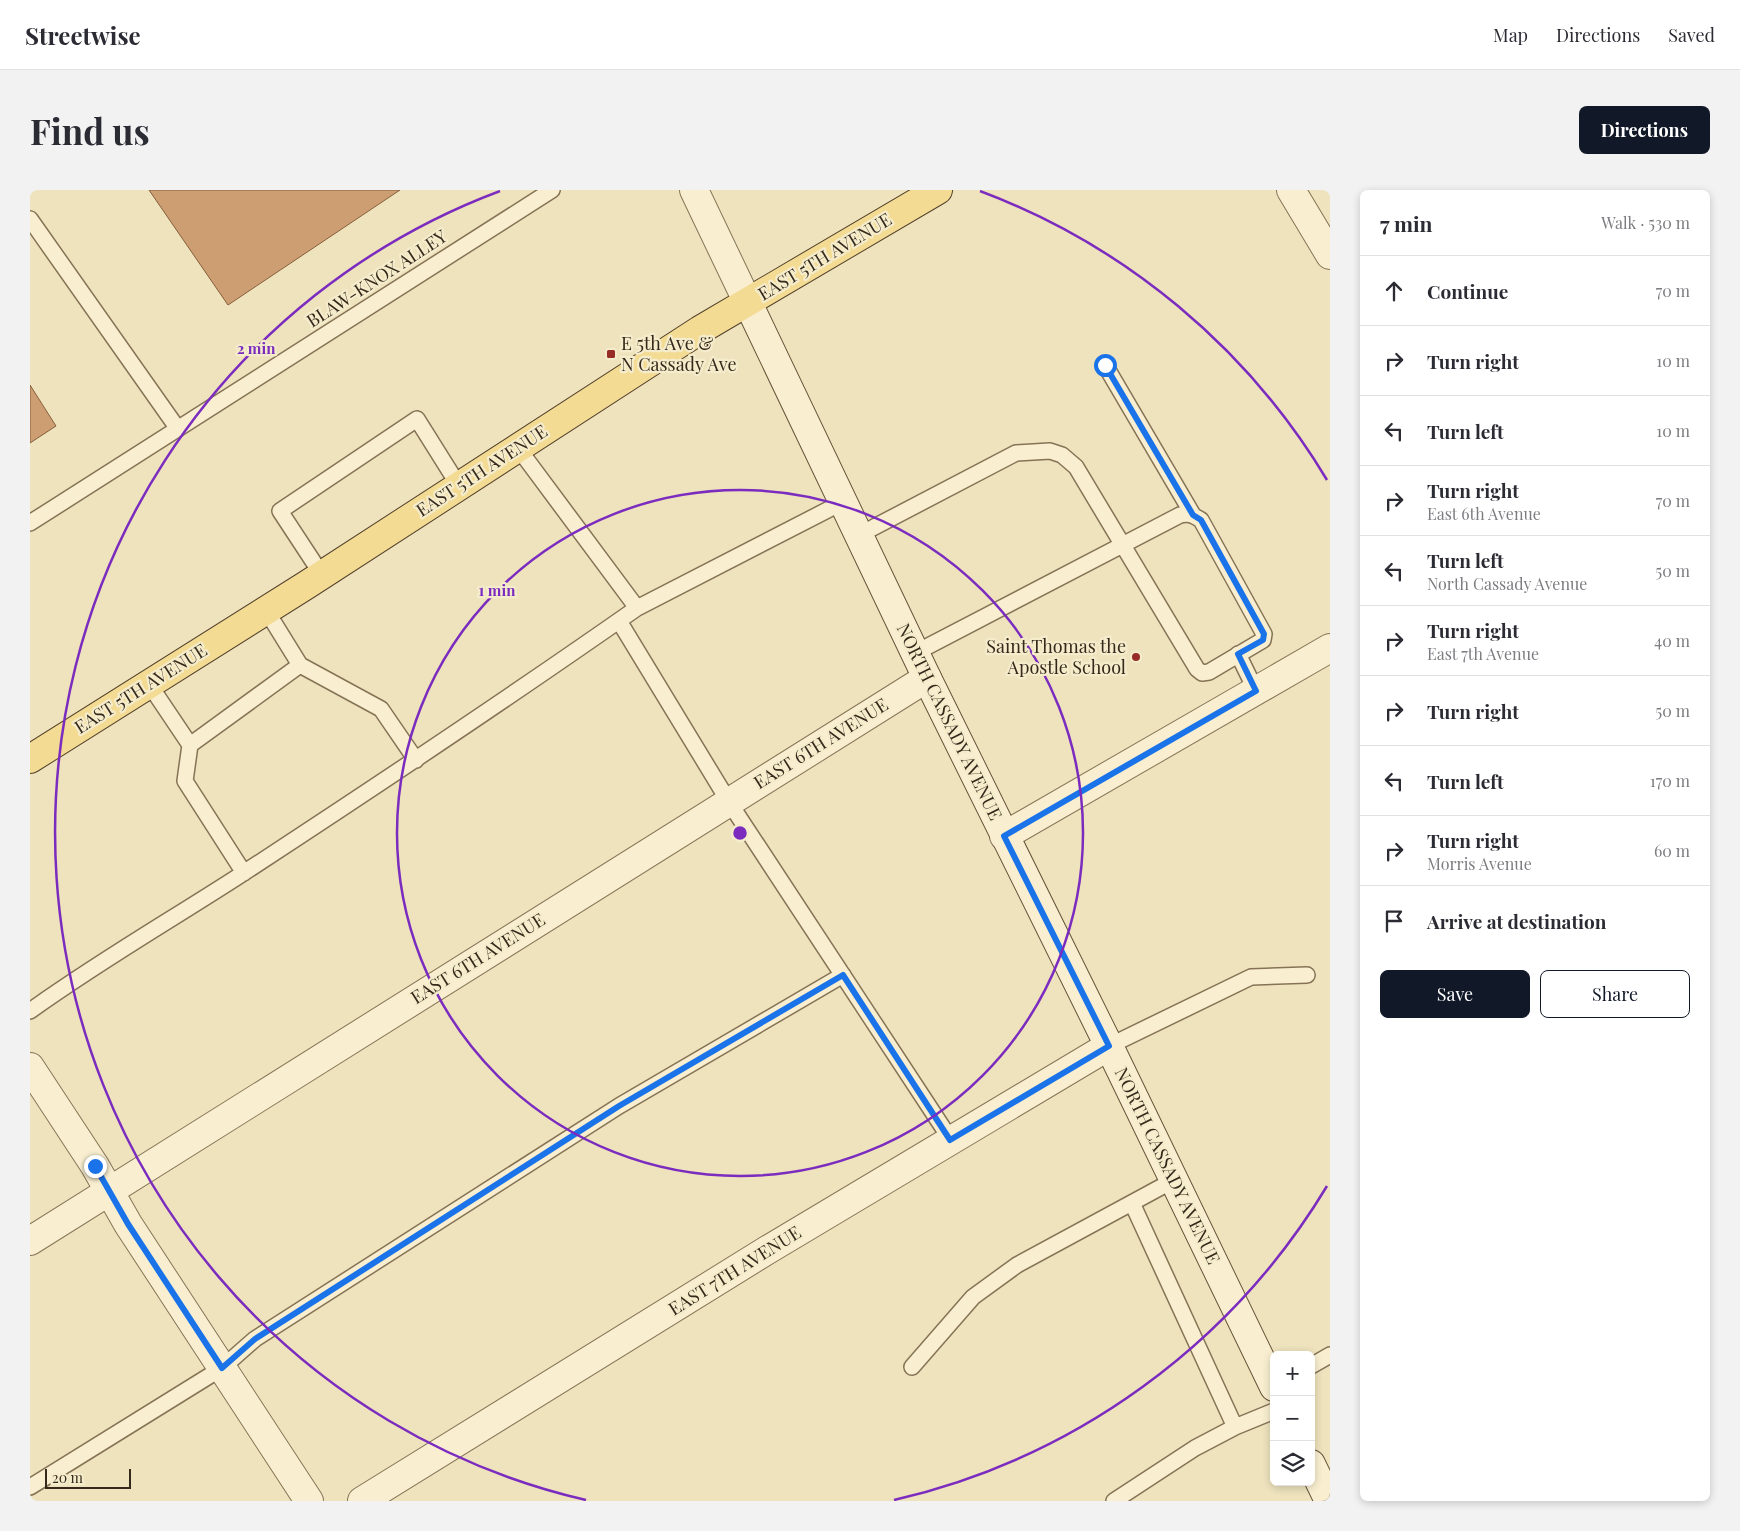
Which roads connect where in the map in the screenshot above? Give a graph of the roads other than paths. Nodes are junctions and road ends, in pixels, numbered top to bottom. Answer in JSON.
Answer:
{"nodes":[{"id":1,"x":552,"y":190,"type":"edge"},
{"id":2,"x":694,"y":190,"type":"edge"},
{"id":3,"x":938,"y":190,"type":"edge"},
{"id":4,"x":1291,"y":190,"type":"edge"},
{"id":5,"x":30,"y":219,"type":"edge"},
{"id":6,"x":1326,"y":241,"type":"edge"},
{"id":7,"x":748,"y":303,"type":"junction"},
{"id":8,"x":1105,"y":365,"type":"dead end"},
{"id":9,"x":178,"y":428,"type":"junction"},
{"id":10,"x":518,"y":448,"type":"junction"},
{"id":11,"x":459,"y":486,"type":"junction"},
{"id":12,"x":843,"y":502,"type":"junction"},
{"id":13,"x":1193,"y":515,"type":"junction"},
{"id":14,"x":30,"y":523,"type":"edge"},
{"id":15,"x":859,"y":535,"type":"junction"},
{"id":16,"x":1123,"y":545,"type":"junction"},
{"id":17,"x":322,"y":575,"type":"junction"},
{"id":18,"x":637,"y":608,"type":"junction"},
{"id":19,"x":266,"y":610,"type":"junction"},
{"id":20,"x":619,"y":621,"type":"junction"},
{"id":21,"x":1330,"y":648,"type":"edge"},
{"id":22,"x":915,"y":652,"type":"junction"},
{"id":23,"x":1238,"y":654,"type":"junction"},
{"id":24,"x":300,"y":665,"type":"junction"},
{"id":25,"x":927,"y":678,"type":"junction"},
{"id":26,"x":149,"y":684,"type":"junction"},
{"id":27,"x":1256,"y":691,"type":"junction"},
{"id":28,"x":190,"y":745,"type":"junction"},
{"id":29,"x":30,"y":759,"type":"edge"},
{"id":30,"x":416,"y":760,"type":"junction"},
{"id":31,"x":729,"y":802,"type":"junction"},
{"id":32,"x":1004,"y":836,"type":"junction"},
{"id":33,"x":244,"y":873,"type":"junction"},
{"id":34,"x":843,"y":975,"type":"junction"},
{"id":35,"x":1307,"y":975,"type":"dead end"},
{"id":36,"x":30,"y":1011,"type":"edge"},
{"id":37,"x":1109,"y":1046,"type":"junction"},
{"id":38,"x":30,"y":1067,"type":"edge"},
{"id":39,"x":950,"y":1140,"type":"junction"},
{"id":40,"x":1174,"y":1180,"type":"junction"},
{"id":41,"x":109,"y":1191,"type":"junction"},
{"id":42,"x":1132,"y":1203,"type":"junction"},
{"id":43,"x":30,"y":1241,"type":"edge"},
{"id":44,"x":1330,"y":1355,"type":"edge"},
{"id":45,"x":1315,"y":1364,"type":"edge"},
{"id":46,"x":912,"y":1367,"type":"dead end"},
{"id":47,"x":222,"y":1368,"type":"junction"},
{"id":48,"x":1270,"y":1378,"type":"edge"},
{"id":49,"x":1270,"y":1413,"type":"edge"},
{"id":50,"x":1235,"y":1427,"type":"junction"},
{"id":51,"x":1315,"y":1472,"type":"edge"},
{"id":52,"x":30,"y":1487,"type":"edge"},
{"id":53,"x":309,"y":1501,"type":"edge"},
{"id":54,"x":362,"y":1501,"type":"edge"},
{"id":55,"x":1114,"y":1501,"type":"edge"},
{"id":56,"x":1329,"y":1501,"type":"edge"}],
"edges":[{"from":1,"to":9,"type":"lane","name":"BLAW-KNOX ALLEY"},
{"from":2,"to":7,"type":"street","name":"NORTH CASSADY AVENUE"},
{"from":3,"to":7,"type":"main road","name":"EAST 5TH AVENUE"},
{"from":4,"to":6,"type":"street"},
{"from":5,"to":9,"type":"lane"},
{"from":7,"to":10,"type":"main road","name":"EAST 5TH AVENUE"},
{"from":7,"to":12,"type":"street","name":"NORTH CASSADY AVENUE"},
{"from":8,"to":13,"type":"lane"},
{"from":9,"to":14,"type":"lane","name":"BLAW-KNOX ALLEY"},
{"from":10,"to":11,"type":"main road","name":"EAST 5TH AVENUE"},
{"from":10,"to":18,"type":"lane"},
{"from":11,"to":17,"type":"main road","name":"EAST 5TH AVENUE"},
{"from":11,"to":17,"type":"lane"},
{"from":12,"to":15,"type":"street","name":"NORTH CASSADY AVENUE"},
{"from":12,"to":18,"type":"lane"},
{"from":13,"to":16,"type":"lane"},
{"from":13,"to":23,"type":"lane"},
{"from":15,"to":16,"type":"lane"},
{"from":15,"to":22,"type":"street","name":"NORTH CASSADY AVENUE"},
{"from":16,"to":22,"type":"lane"},
{"from":16,"to":23,"type":"lane"},
{"from":17,"to":19,"type":"main road","name":"EAST 5TH AVENUE"},
{"from":18,"to":20,"type":"lane"},
{"from":19,"to":24,"type":"lane"},
{"from":19,"to":26,"type":"main road","name":"EAST 5TH AVENUE"},
{"from":20,"to":30,"type":"lane"},
{"from":20,"to":31,"type":"lane"},
{"from":21,"to":27,"type":"street"},
{"from":22,"to":25,"type":"street","name":"NORTH CASSADY AVENUE"},
{"from":23,"to":27,"type":"lane"},
{"from":24,"to":28,"type":"lane"},
{"from":24,"to":30,"type":"lane"},
{"from":25,"to":31,"type":"street","name":"EAST 6TH AVENUE"},
{"from":25,"to":32,"type":"street","name":"NORTH CASSADY AVENUE"},
{"from":26,"to":28,"type":"lane"},
{"from":26,"to":29,"type":"main road","name":"EAST 5TH AVENUE"},
{"from":27,"to":32,"type":"street"},
{"from":28,"to":33,"type":"lane"},
{"from":30,"to":33,"type":"lane"},
{"from":31,"to":34,"type":"lane"},
{"from":31,"to":41,"type":"street","name":"EAST 6TH AVENUE"},
{"from":32,"to":37,"type":"street","name":"NORTH CASSADY AVENUE"},
{"from":33,"to":36,"type":"lane"},
{"from":34,"to":39,"type":"lane"},
{"from":34,"to":47,"type":"lane"},
{"from":35,"to":37,"type":"lane"},
{"from":37,"to":39,"type":"street","name":"EAST 7TH AVENUE"},
{"from":37,"to":40,"type":"street","name":"NORTH CASSADY AVENUE"},
{"from":38,"to":41,"type":"street"},
{"from":39,"to":54,"type":"street","name":"EAST 7TH AVENUE"},
{"from":40,"to":42,"type":"lane"},
{"from":40,"to":48,"type":"street","name":"NORTH CASSADY AVENUE"},
{"from":41,"to":43,"type":"street","name":"EAST 6TH AVENUE"},
{"from":41,"to":47,"type":"street"},
{"from":42,"to":46,"type":"lane"},
{"from":42,"to":50,"type":"lane"},
{"from":44,"to":45,"type":"lane"},
{"from":47,"to":52,"type":"lane"},
{"from":47,"to":53,"type":"street"},
{"from":49,"to":50,"type":"lane"},
{"from":50,"to":55,"type":"lane"},
{"from":51,"to":56,"type":"street"}]}
